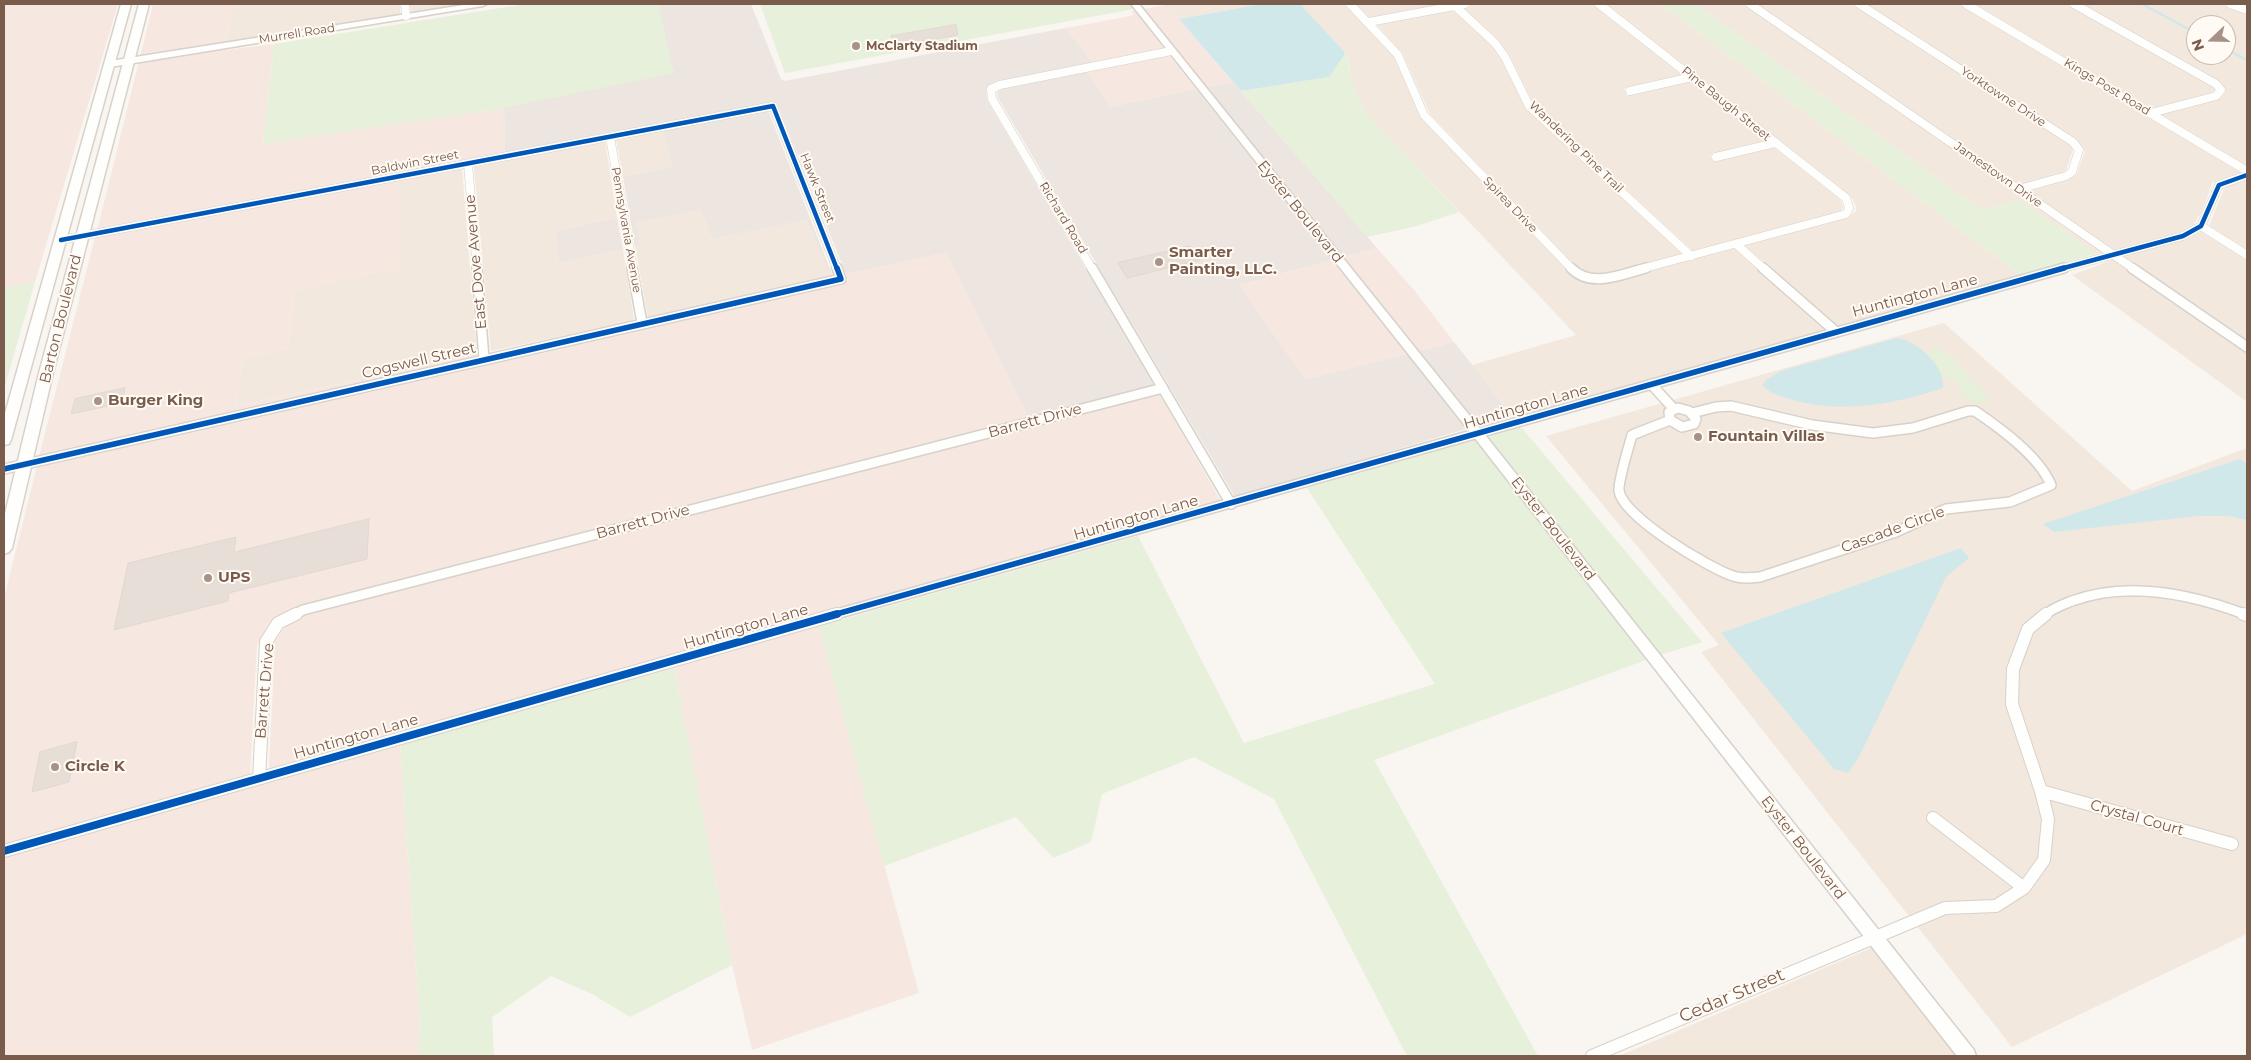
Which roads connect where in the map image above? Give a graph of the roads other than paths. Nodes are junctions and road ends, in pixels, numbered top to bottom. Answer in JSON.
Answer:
{"nodes":[{"id":1,"x":126,"y":4,"type":"edge"},
{"id":2,"x":144,"y":4,"type":"edge"},
{"id":3,"x":405,"y":4,"type":"edge"},
{"id":4,"x":484,"y":4,"type":"edge"},
{"id":5,"x":1135,"y":4,"type":"edge"},
{"id":6,"x":1350,"y":4,"type":"edge"},
{"id":7,"x":1465,"y":4,"type":"edge"},
{"id":8,"x":1599,"y":4,"type":"edge"},
{"id":9,"x":1750,"y":4,"type":"edge"},
{"id":10,"x":1859,"y":4,"type":"edge"},
{"id":11,"x":1966,"y":4,"type":"edge"},
{"id":12,"x":2074,"y":4,"type":"edge"},
{"id":13,"x":2230,"y":4,"type":"edge"},
{"id":14,"x":1455,"y":6,"type":"junction"},
{"id":15,"x":2247,"y":10,"type":"edge"},
{"id":16,"x":406,"y":16,"type":"junction"},
{"id":17,"x":1369,"y":22,"type":"junction"},
{"id":18,"x":1171,"y":51,"type":"junction"},
{"id":19,"x":128,"y":61,"type":"junction"},
{"id":20,"x":110,"y":64,"type":"junction"},
{"id":21,"x":1692,"y":77,"type":"junction"},
{"id":22,"x":1630,"y":91,"type":"dead end"},
{"id":23,"x":772,"y":106,"type":"joint"},
{"id":24,"x":2151,"y":113,"type":"junction"},
{"id":25,"x":93,"y":128,"type":"junction"},
{"id":26,"x":610,"y":137,"type":"junction"},
{"id":27,"x":1775,"y":143,"type":"junction"},
{"id":28,"x":104,"y":155,"type":"junction"},
{"id":29,"x":1716,"y":157,"type":"dead end"},
{"id":30,"x":468,"y":164,"type":"junction"},
{"id":31,"x":2247,"y":171,"type":"edge"},
{"id":32,"x":2247,"y":175,"type":"edge"},
{"id":33,"x":2019,"y":189,"type":"junction"},
{"id":34,"x":1849,"y":208,"type":"joint"},
{"id":35,"x":2201,"y":226,"type":"junction"},
{"id":36,"x":82,"y":237,"type":"junction"},
{"id":37,"x":61,"y":240,"type":"junction"},
{"id":38,"x":1736,"y":244,"type":"junction"},
{"id":39,"x":2113,"y":254,"type":"junction"},
{"id":40,"x":2247,"y":255,"type":"edge"},
{"id":41,"x":1691,"y":256,"type":"junction"},
{"id":42,"x":840,"y":279,"type":"joint"},
{"id":43,"x":48,"y":288,"type":"junction"},
{"id":44,"x":63,"y":308,"type":"junction"},
{"id":45,"x":642,"y":323,"type":"junction"},
{"id":46,"x":35,"y":331,"type":"junction"},
{"id":47,"x":1835,"y":331,"type":"junction"},
{"id":48,"x":2247,"y":347,"type":"edge"},
{"id":49,"x":484,"y":359,"type":"junction"},
{"id":50,"x":46,"y":373,"type":"junction"},
{"id":51,"x":1651,"y":384,"type":"junction"},
{"id":52,"x":1163,"y":388,"type":"junction"},
{"id":53,"x":1673,"y":408,"type":"junction"},
{"id":54,"x":1692,"y":413,"type":"junction"},
{"id":55,"x":1670,"y":420,"type":"junction"},
{"id":56,"x":1478,"y":434,"type":"junction"},
{"id":57,"x":4,"y":440,"type":"edge"},
{"id":58,"x":26,"y":464,"type":"junction"},
{"id":59,"x":4,"y":469,"type":"edge"},
{"id":60,"x":1231,"y":504,"type":"junction"},
{"id":61,"x":4,"y":548,"type":"edge"},
{"id":62,"x":2247,"y":615,"type":"edge"},
{"id":63,"x":259,"y":778,"type":"junction"},
{"id":64,"x":2041,"y":791,"type":"junction"},
{"id":65,"x":1933,"y":818,"type":"dead end"},
{"id":66,"x":2232,"y":844,"type":"dead end"},
{"id":67,"x":4,"y":852,"type":"edge"},
{"id":68,"x":2024,"y":888,"type":"junction"},
{"id":69,"x":1872,"y":937,"type":"junction"},
{"id":70,"x":1592,"y":1056,"type":"edge"},
{"id":71,"x":1968,"y":1056,"type":"edge"}],
"edges":[{"from":1,"to":20,"type":"main road","name":"Barton Boulevard"},
{"from":2,"to":19,"type":"main road","name":"Barton Boulevard"},
{"from":3,"to":16,"type":"street"},
{"from":4,"to":16,"type":"street","name":"Murrell Road"},
{"from":5,"to":18,"type":"street","name":"Eyster Boulevard"},
{"from":6,"to":17,"type":"street","name":"Spirea Drive"},
{"from":7,"to":14,"type":"street"},
{"from":8,"to":21,"type":"street","name":"Pine Baugh Street"},
{"from":9,"to":33,"type":"street","name":"Jamestown Drive"},
{"from":10,"to":33,"type":"street","name":"Yorktowne Drive"},
{"from":11,"to":24,"type":"street","name":"Kings Post Road"},
{"from":12,"to":24,"type":"street"},
{"from":13,"to":15,"type":"street"},
{"from":14,"to":17,"type":"street"},
{"from":14,"to":41,"type":"street","name":"Wandering Pine Trail"},
{"from":16,"to":19,"type":"street","name":"Murrell Road"},
{"from":17,"to":41,"type":"street","name":"Spirea Drive"},
{"from":18,"to":52,"type":"street","name":"Richard Road"},
{"from":18,"to":56,"type":"street","name":"Eyster Boulevard"},
{"from":19,"to":20,"type":"street","name":"Murrell Road"},
{"from":19,"to":28,"type":"main road","name":"Barton Boulevard"},
{"from":20,"to":25,"type":"main road","name":"Barton Boulevard"},
{"from":21,"to":22,"type":"street"},
{"from":21,"to":27,"type":"street","name":"Pine Baugh Street"},
{"from":23,"to":26,"type":"street","name":"Baldwin Street"},
{"from":23,"to":42,"type":"street","name":"Hawk Street"},
{"from":24,"to":31,"type":"street","name":"Kings Post Road"},
{"from":25,"to":28,"type":"main road"},
{"from":25,"to":37,"type":"main road","name":"Barton Boulevard"},
{"from":26,"to":30,"type":"street","name":"Baldwin Street"},
{"from":26,"to":45,"type":"street","name":"Pennsylvania Avenue"},
{"from":27,"to":29,"type":"street"},
{"from":27,"to":34,"type":"street","name":"Pine Baugh Street"},
{"from":28,"to":36,"type":"main road","name":"Barton Boulevard"},
{"from":30,"to":36,"type":"street","name":"Baldwin Street"},
{"from":30,"to":49,"type":"street","name":"East Dove Avenue"},
{"from":32,"to":35,"type":"street"},
{"from":33,"to":39,"type":"street","name":"Jamestown Drive"},
{"from":34,"to":38,"type":"street","name":"Spirea Drive"},
{"from":35,"to":39,"type":"street","name":"Huntington Lane"},
{"from":35,"to":40,"type":"street"},
{"from":36,"to":37,"type":"street","name":"Baldwin Street"},
{"from":36,"to":44,"type":"main road","name":"Barton Boulevard"},
{"from":37,"to":43,"type":"main road","name":"Barton Boulevard"},
{"from":38,"to":41,"type":"street","name":"Spirea Drive"},
{"from":38,"to":47,"type":"street"},
{"from":39,"to":47,"type":"street","name":"Huntington Lane"},
{"from":39,"to":48,"type":"street","name":"Jamestown Drive"},
{"from":42,"to":45,"type":"street","name":"Cogswell Street"},
{"from":43,"to":44,"type":"main road"},
{"from":43,"to":46,"type":"main road","name":"Barton Boulevard"},
{"from":44,"to":50,"type":"main road","name":"Barton Boulevard"},
{"from":45,"to":49,"type":"street","name":"Cogswell Street"},
{"from":46,"to":50,"type":"main road"},
{"from":46,"to":57,"type":"main road","name":"Barton Boulevard"},
{"from":47,"to":51,"type":"street","name":"Huntington Lane"},
{"from":49,"to":58,"type":"street","name":"Cogswell Street"},
{"from":50,"to":58,"type":"main road","name":"Barton Boulevard"},
{"from":51,"to":53,"type":"street"},
{"from":51,"to":56,"type":"street","name":"Huntington Lane"},
{"from":52,"to":60,"type":"street","name":"Richard Road"},
{"from":52,"to":63,"type":"street","name":"Barrett Drive"},
{"from":53,"to":54,"type":"street"},
{"from":53,"to":55,"type":"street"},
{"from":54,"to":55,"type":"street"},
{"from":54,"to":55,"type":"street","name":"Cascade Circle"},
{"from":56,"to":60,"type":"street","name":"Huntington Lane"},
{"from":56,"to":69,"type":"street","name":"Eyster Boulevard"},
{"from":58,"to":59,"type":"street","name":"Cogswell Street"},
{"from":58,"to":61,"type":"main road","name":"Barton Boulevard"},
{"from":60,"to":63,"type":"street","name":"Huntington Lane"},
{"from":62,"to":64,"type":"street"},
{"from":63,"to":67,"type":"street","name":"Huntington Lane"},
{"from":64,"to":66,"type":"street","name":"Crystal Court"},
{"from":64,"to":68,"type":"street"},
{"from":65,"to":68,"type":"street"},
{"from":68,"to":69,"type":"street","name":"Cedar Street"},
{"from":69,"to":70,"type":"street","name":"Cedar Street"},
{"from":69,"to":71,"type":"street","name":"Eyster Boulevard"}]}
